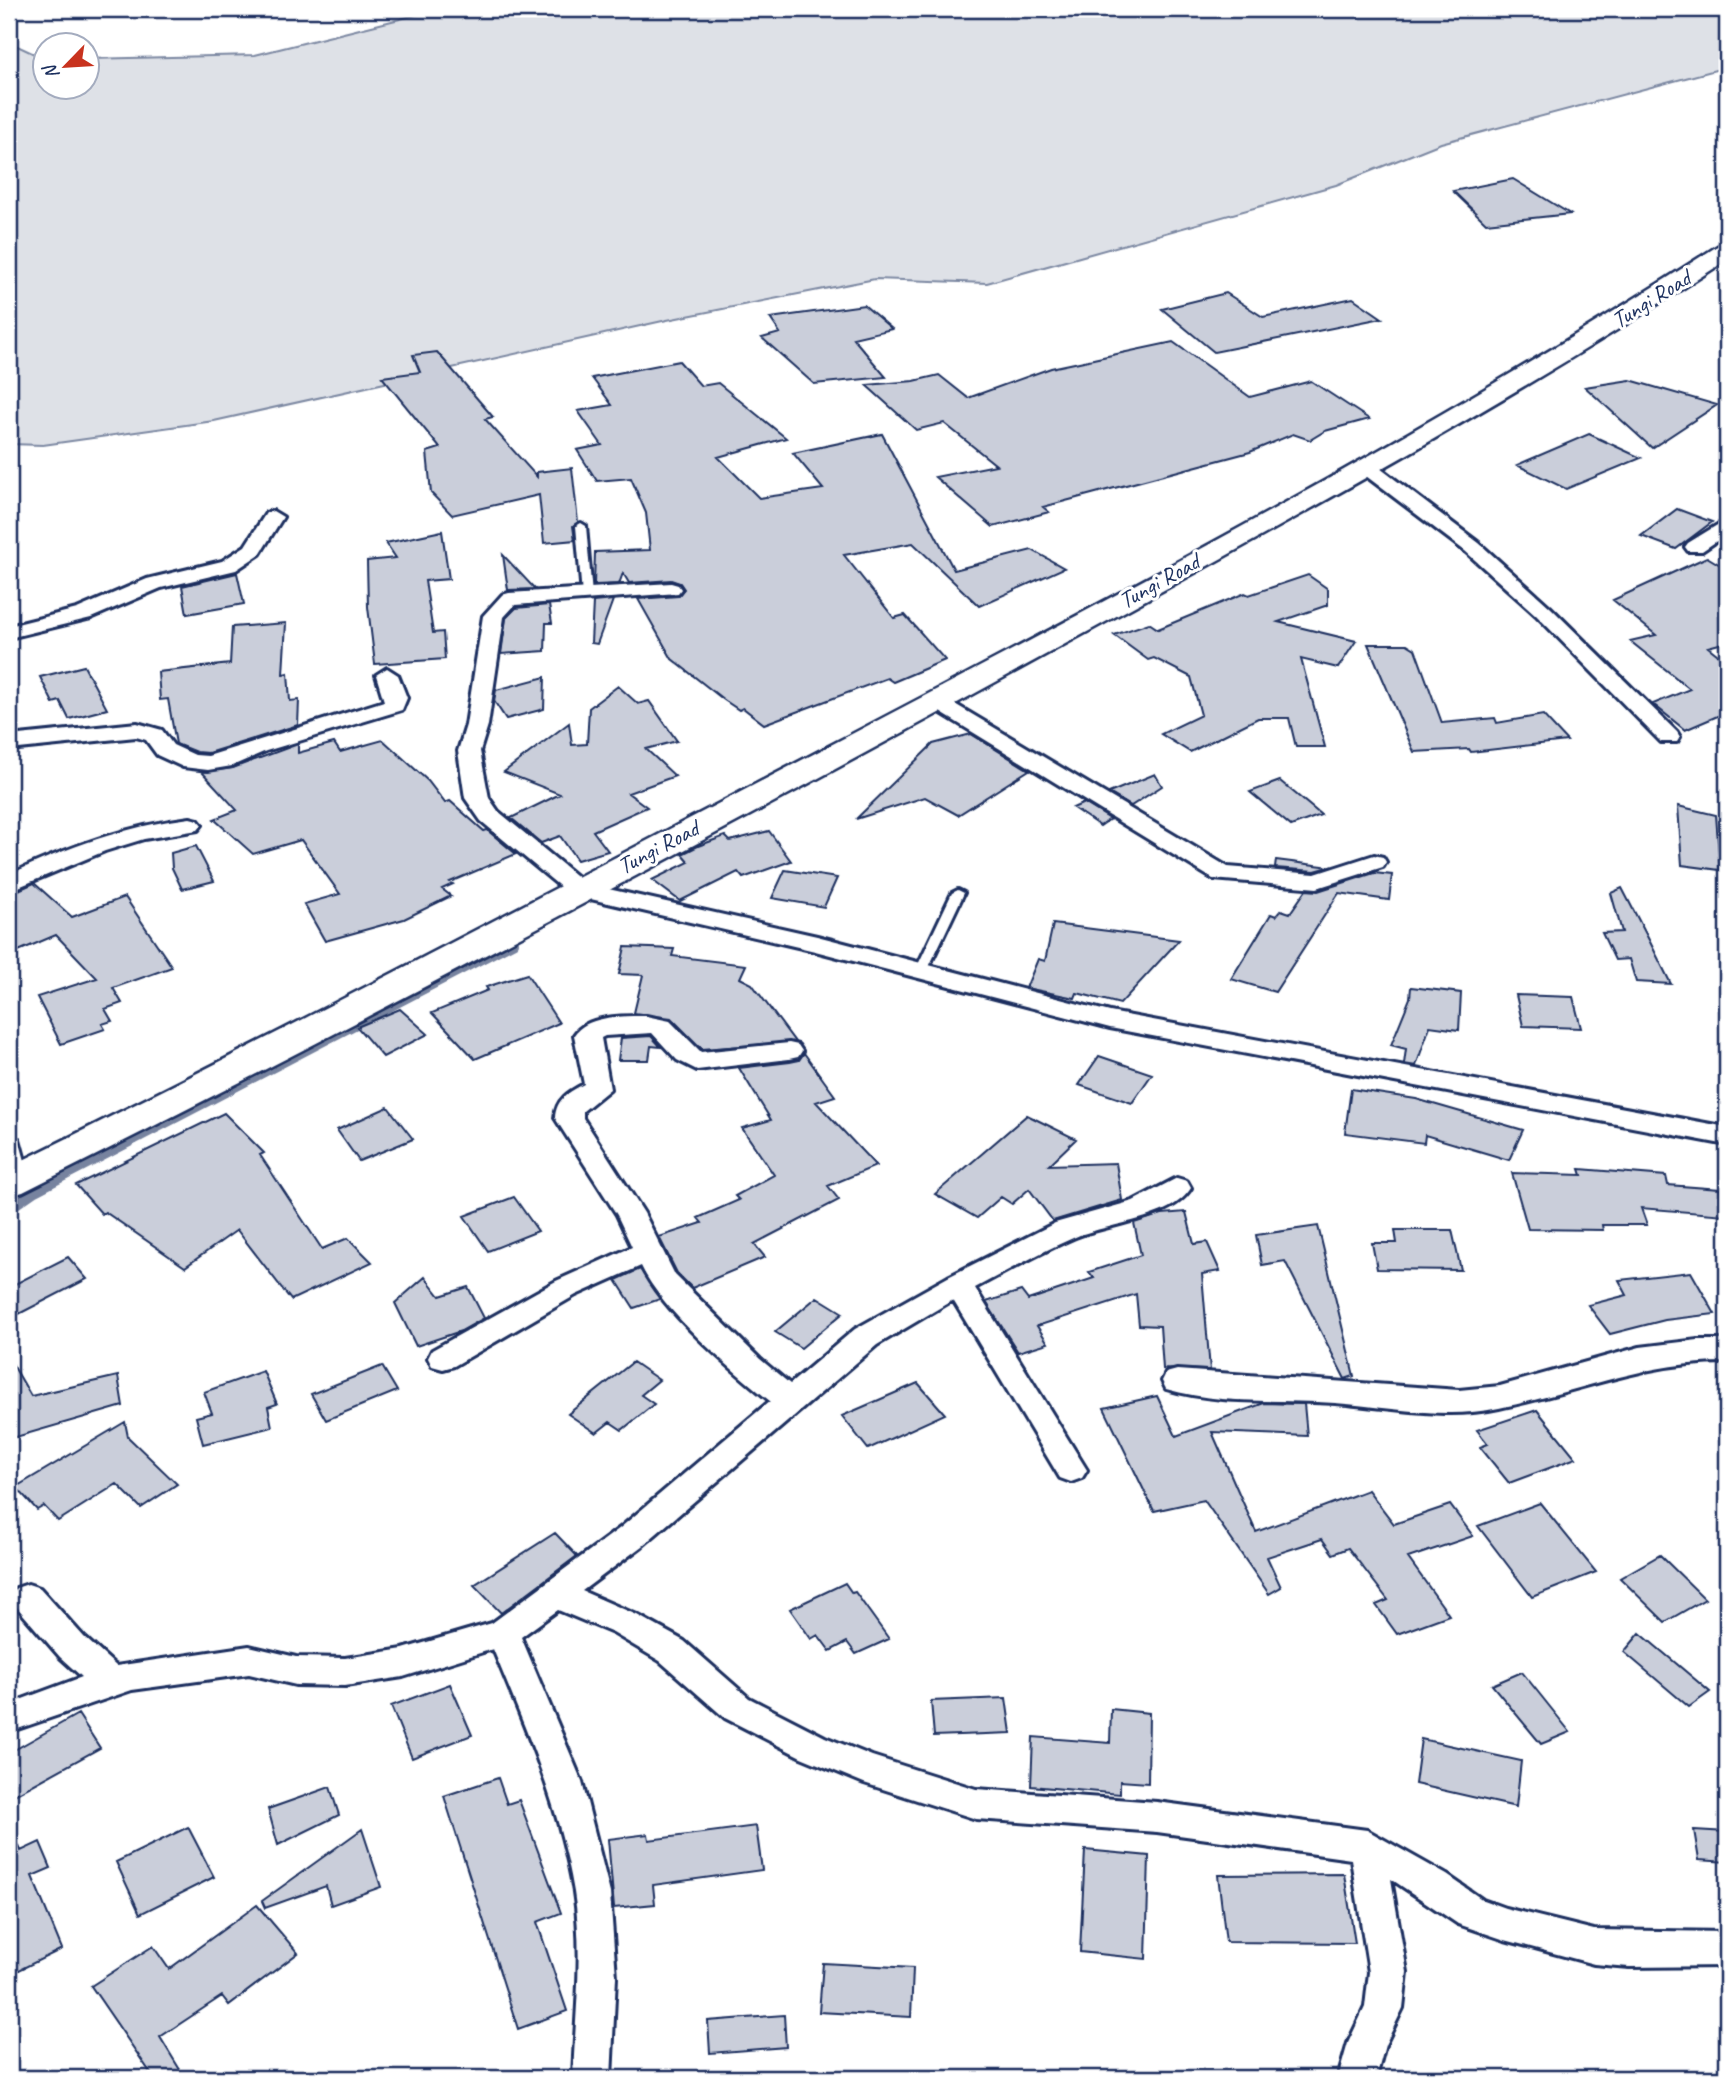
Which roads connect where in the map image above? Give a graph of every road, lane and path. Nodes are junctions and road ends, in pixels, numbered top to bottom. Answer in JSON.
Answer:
{"nodes":[{"id":1,"x":1727,"y":250,"type":"edge"},
{"id":2,"x":1365,"y":466,"type":"junction"},
{"id":3,"x":273,"y":517,"type":"dead end"},
{"id":4,"x":1727,"y":525,"type":"edge"},
{"id":5,"x":581,"y":526,"type":"dead end"},
{"id":6,"x":1695,"y":547,"type":"dead end"},
{"id":7,"x":671,"y":589,"type":"dead end"},
{"id":8,"x":587,"y":595,"type":"junction"},
{"id":9,"x":9,"y":632,"type":"edge"},
{"id":10,"x":387,"y":675,"type":"dead end"},
{"id":11,"x":938,"y":701,"type":"junction"},
{"id":12,"x":1670,"y":737,"type":"dead end"},
{"id":13,"x":9,"y":743,"type":"edge"},
{"id":14,"x":190,"y":825,"type":"dead end"},
{"id":15,"x":1374,"y":862,"type":"dead end"},
{"id":16,"x":9,"y":884,"type":"edge"},
{"id":17,"x":578,"y":889,"type":"junction"},
{"id":18,"x":958,"y":893,"type":"dead end"},
{"id":19,"x":921,"y":971,"type":"junction"},
{"id":20,"x":789,"y":1051,"type":"dead end"},
{"id":21,"x":1727,"y":1136,"type":"edge"},
{"id":22,"x":11,"y":1170,"type":"edge"},
{"id":23,"x":1177,"y":1188,"type":"dead end"},
{"id":24,"x":647,"y":1252,"type":"junction"},
{"id":25,"x":958,"y":1284,"type":"junction"},
{"id":26,"x":1727,"y":1351,"type":"edge"},
{"id":27,"x":443,"y":1358,"type":"dead end"},
{"id":28,"x":1177,"y":1381,"type":"dead end"},
{"id":29,"x":791,"y":1402,"type":"junction"},
{"id":30,"x":1070,"y":1470,"type":"dead end"},
{"id":31,"x":555,"y":1594,"type":"junction"},
{"id":32,"x":28,"y":1597,"type":"dead end"},
{"id":33,"x":503,"y":1633,"type":"junction"},
{"id":34,"x":110,"y":1681,"type":"junction"},
{"id":35,"x":9,"y":1718,"type":"edge"},
{"id":36,"x":1367,"y":1846,"type":"junction"},
{"id":37,"x":1727,"y":1949,"type":"edge"},
{"id":38,"x":592,"y":2078,"type":"edge"},
{"id":39,"x":1357,"y":2078,"type":"edge"}],
"edges":[{"from":1,"to":2,"type":"main road","name":"Tungi Road"},
{"from":2,"to":11,"type":"main road","name":"Tungi Road"},
{"from":2,"to":12,"type":"street"},
{"from":3,"to":9,"type":"street"},
{"from":4,"to":6,"type":"street"},
{"from":5,"to":8,"type":"lane"},
{"from":7,"to":8,"type":"street"},
{"from":8,"to":17,"type":"street"},
{"from":10,"to":13,"type":"street"},
{"from":11,"to":15,"type":"street"},
{"from":11,"to":17,"type":"main road","name":"Tungi Road"},
{"from":14,"to":16,"type":"street"},
{"from":17,"to":19,"type":"street"},
{"from":17,"to":22,"type":"main road","name":"Tungi Road"},
{"from":18,"to":19,"type":"lane"},
{"from":19,"to":21,"type":"street"},
{"from":20,"to":24,"type":"street"},
{"from":23,"to":25,"type":"street"},
{"from":24,"to":27,"type":"street"},
{"from":24,"to":29,"type":"street"},
{"from":25,"to":29,"type":"street"},
{"from":25,"to":30,"type":"street"},
{"from":26,"to":28,"type":"street"},
{"from":29,"to":31,"type":"street"},
{"from":31,"to":33,"type":"street"},
{"from":31,"to":36,"type":"street"},
{"from":32,"to":34,"type":"street"},
{"from":33,"to":34,"type":"street"},
{"from":33,"to":38,"type":"street"},
{"from":34,"to":35,"type":"street"},
{"from":36,"to":37,"type":"street"},
{"from":36,"to":39,"type":"street"}]}
